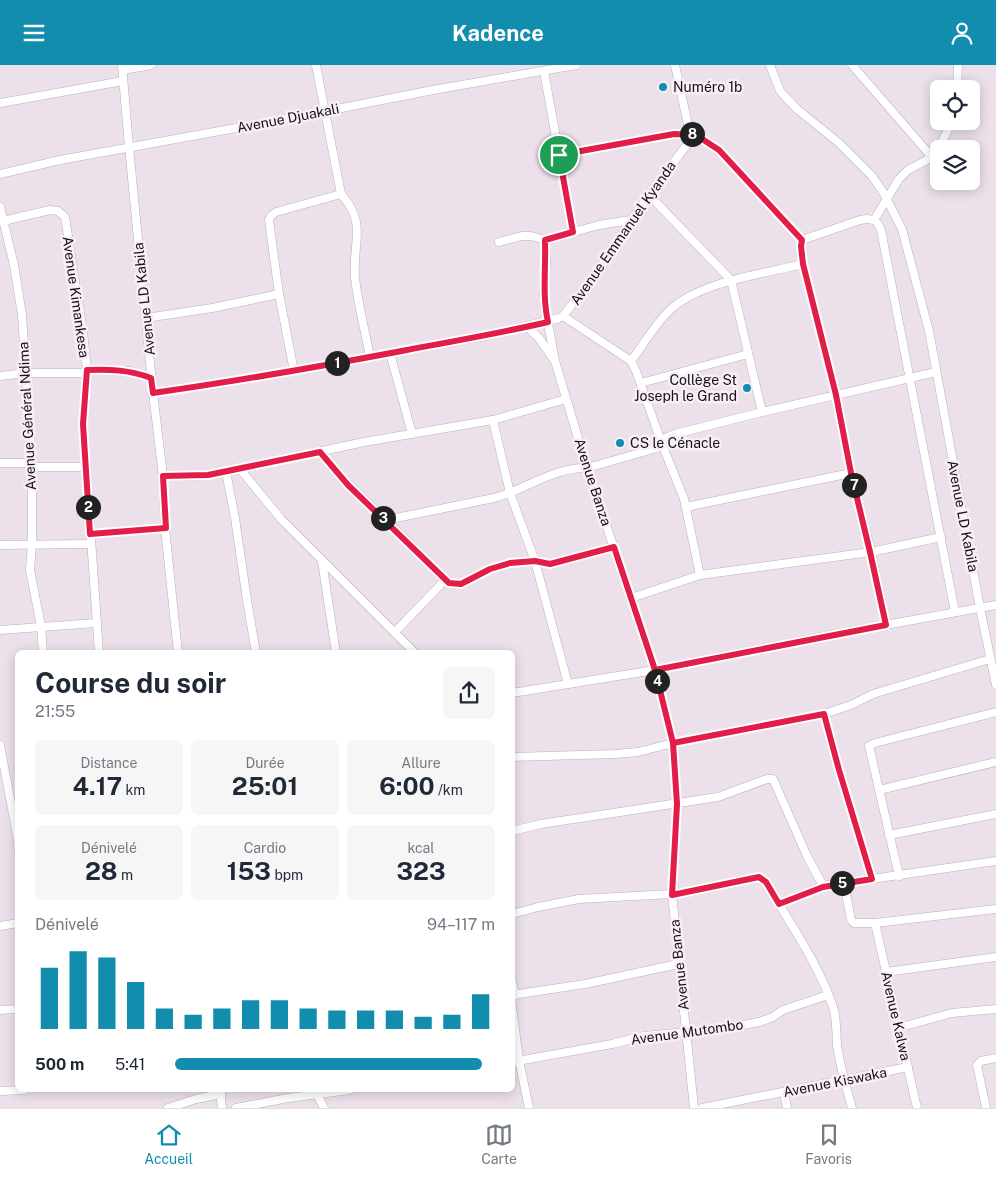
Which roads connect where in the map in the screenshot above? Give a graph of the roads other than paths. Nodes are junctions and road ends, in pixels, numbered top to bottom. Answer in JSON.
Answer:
{"nodes":[{"id":1,"x":151,"y":65,"type":"edge"},
{"id":2,"x":316,"y":65,"type":"edge"},
{"id":3,"x":576,"y":65,"type":"edge"},
{"id":4,"x":675,"y":65,"type":"edge"},
{"id":5,"x":770,"y":65,"type":"edge"},
{"id":6,"x":852,"y":65,"type":"edge"},
{"id":7,"x":958,"y":65,"type":"edge"},
{"id":8,"x":123,"y":68,"type":"edge"},
{"id":9,"x":544,"y":71,"type":"junction"},
{"id":10,"x":957,"y":80,"type":"edge"},
{"id":11,"x":123,"y":81,"type":"junction"},
{"id":12,"x":0,"y":103,"type":"edge"},
{"id":13,"x":326,"y":112,"type":"junction"},
{"id":14,"x":690,"y":133,"type":"junction"},
{"id":15,"x":128,"y":147,"type":"junction"},
{"id":16,"x":559,"y":155,"type":"junction"},
{"id":17,"x":930,"y":156,"type":"edge"},
{"id":18,"x":930,"y":158,"type":"edge"},
{"id":19,"x":0,"y":171,"type":"edge"},
{"id":20,"x":341,"y":194,"type":"junction"},
{"id":21,"x":649,"y":195,"type":"junction"},
{"id":22,"x":886,"y":200,"type":"junction"},
{"id":23,"x":0,"y":207,"type":"edge"},
{"id":24,"x":631,"y":220,"type":"junction"},
{"id":25,"x":874,"y":220,"type":"junction"},
{"id":26,"x":3,"y":221,"type":"junction"},
{"id":27,"x":573,"y":232,"type":"junction"},
{"id":28,"x":545,"y":240,"type":"junction"},
{"id":29,"x":802,"y":240,"type":"junction"},
{"id":30,"x":499,"y":241,"type":"dead end"},
{"id":31,"x":803,"y":264,"type":"junction"},
{"id":32,"x":732,"y":280,"type":"junction"},
{"id":33,"x":279,"y":294,"type":"junction"},
{"id":34,"x":563,"y":316,"type":"junction"},
{"id":35,"x":146,"y":318,"type":"junction"},
{"id":36,"x":548,"y":322,"type":"junction"},
{"id":37,"x":527,"y":327,"type":"junction"},
{"id":38,"x":390,"y":353,"type":"junction"},
{"id":39,"x":748,"y":355,"type":"junction"},
{"id":40,"x":370,"y":357,"type":"junction"},
{"id":41,"x":555,"y":361,"type":"junction"},
{"id":42,"x":631,"y":361,"type":"junction"},
{"id":43,"x":294,"y":371,"type":"junction"},
{"id":44,"x":87,"y":372,"type":"junction"},
{"id":45,"x":936,"y":372,"type":"junction"},
{"id":46,"x":26,"y":373,"type":"junction"},
{"id":47,"x":0,"y":377,"type":"edge"},
{"id":48,"x":910,"y":377,"type":"junction"},
{"id":49,"x":151,"y":378,"type":"junction"},
{"id":50,"x":641,"y":383,"type":"junction"},
{"id":51,"x":153,"y":393,"type":"junction"},
{"id":52,"x":836,"y":395,"type":"junction"},
{"id":53,"x":566,"y":399,"type":"junction"},
{"id":54,"x":762,"y":412,"type":"junction"},
{"id":55,"x":493,"y":420,"type":"junction"},
{"id":56,"x":412,"y":434,"type":"junction"},
{"id":57,"x":662,"y":444,"type":"junction"},
{"id":58,"x":320,"y":452,"type":"junction"},
{"id":59,"x":0,"y":463,"type":"edge"},
{"id":60,"x":32,"y":465,"type":"junction"},
{"id":61,"x":86,"y":467,"type":"junction"},
{"id":62,"x":587,"y":468,"type":"junction"},
{"id":63,"x":240,"y":469,"type":"junction"},
{"id":64,"x":226,"y":471,"type":"junction"},
{"id":65,"x":851,"y":473,"type":"junction"},
{"id":66,"x":163,"y":476,"type":"junction"},
{"id":67,"x":510,"y":493,"type":"junction"},
{"id":68,"x":686,"y":507,"type":"junction"},
{"id":69,"x":386,"y":521,"type":"junction"},
{"id":70,"x":166,"y":528,"type":"junction"},
{"id":71,"x":90,"y":534,"type":"junction"},
{"id":72,"x":941,"y":537,"type":"junction"},
{"id":73,"x":32,"y":544,"type":"junction"},
{"id":74,"x":91,"y":544,"type":"junction"},
{"id":75,"x":0,"y":545,"type":"edge"},
{"id":76,"x":614,"y":547,"type":"junction"},
{"id":77,"x":870,"y":552,"type":"junction"},
{"id":78,"x":322,"y":561,"type":"junction"},
{"id":79,"x":535,"y":561,"type":"junction"},
{"id":80,"x":700,"y":575,"type":"junction"},
{"id":81,"x":445,"y":580,"type":"junction"},
{"id":82,"x":631,"y":598,"type":"junction"},
{"id":83,"x":996,"y":605,"type":"edge"},
{"id":84,"x":980,"y":608,"type":"junction"},
{"id":85,"x":955,"y":612,"type":"junction"},
{"id":86,"x":96,"y":623,"type":"junction"},
{"id":87,"x":886,"y":625,"type":"junction"},
{"id":88,"x":41,"y":626,"type":"junction"},
{"id":89,"x":0,"y":630,"type":"edge"},
{"id":90,"x":395,"y":632,"type":"junction"},
{"id":91,"x":44,"y":650,"type":"edge"},
{"id":92,"x":99,"y":650,"type":"edge"},
{"id":93,"x":178,"y":650,"type":"edge"},
{"id":94,"x":255,"y":650,"type":"edge"},
{"id":95,"x":336,"y":650,"type":"edge"},
{"id":96,"x":412,"y":650,"type":"edge"},
{"id":97,"x":990,"y":659,"type":"junction"},
{"id":98,"x":655,"y":670,"type":"junction"},
{"id":99,"x":568,"y":684,"type":"junction"},
{"id":100,"x":996,"y":685,"type":"edge"},
{"id":101,"x":515,"y":693,"type":"edge"},
{"id":102,"x":996,"y":711,"type":"edge"},
{"id":103,"x":824,"y":714,"type":"junction"},
{"id":104,"x":673,"y":743,"type":"junction"},
{"id":105,"x":0,"y":745,"type":"edge"},
{"id":106,"x":515,"y":757,"type":"edge"},
{"id":107,"x":996,"y":762,"type":"edge"},
{"id":108,"x":878,"y":790,"type":"junction"},
{"id":109,"x":677,"y":804,"type":"junction"},
{"id":110,"x":996,"y":814,"type":"edge"},
{"id":111,"x":15,"y":824,"type":"edge"},
{"id":112,"x":515,"y":830,"type":"edge"},
{"id":113,"x":889,"y":835,"type":"junction"},
{"id":114,"x":996,"y":861,"type":"edge"},
{"id":115,"x":899,"y":876,"type":"junction"},
{"id":116,"x":872,"y":879,"type":"junction"},
{"id":117,"x":844,"y":883,"type":"junction"},
{"id":118,"x":823,"y":887,"type":"junction"},
{"id":119,"x":672,"y":895,"type":"junction"},
{"id":120,"x":779,"y":904,"type":"junction"},
{"id":121,"x":996,"y":909,"type":"edge"},
{"id":122,"x":515,"y":913,"type":"edge"},
{"id":123,"x":875,"y":923,"type":"junction"},
{"id":124,"x":15,"y":924,"type":"edge"},
{"id":125,"x":0,"y":926,"type":"edge"},
{"id":126,"x":996,"y":957,"type":"edge"},
{"id":127,"x":678,"y":964,"type":"junction"},
{"id":128,"x":886,"y":972,"type":"junction"},
{"id":129,"x":515,"y":995,"type":"edge"},
{"id":130,"x":828,"y":995,"type":"junction"},
{"id":131,"x":15,"y":1009,"type":"edge"},
{"id":132,"x":996,"y":1009,"type":"edge"},
{"id":133,"x":0,"y":1010,"type":"edge"},
{"id":134,"x":898,"y":1028,"type":"junction"},
{"id":135,"x":686,"y":1032,"type":"junction"},
{"id":136,"x":515,"y":1048,"type":"edge"},
{"id":137,"x":996,"y":1058,"type":"edge"},
{"id":138,"x":516,"y":1061,"type":"edge"},
{"id":139,"x":908,"y":1067,"type":"junction"},
{"id":140,"x":844,"y":1080,"type":"junction"},
{"id":141,"x":15,"y":1090,"type":"edge"},
{"id":142,"x":0,"y":1091,"type":"edge"},
{"id":143,"x":220,"y":1092,"type":"edge"},
{"id":144,"x":316,"y":1092,"type":"edge"},
{"id":145,"x":784,"y":1092,"type":"junction"},
{"id":146,"x":168,"y":1108,"type":"edge"},
{"id":147,"x":222,"y":1108,"type":"edge"},
{"id":148,"x":236,"y":1108,"type":"edge"},
{"id":149,"x":324,"y":1108,"type":"edge"},
{"id":150,"x":529,"y":1108,"type":"edge"},
{"id":151,"x":694,"y":1108,"type":"edge"},
{"id":152,"x":702,"y":1108,"type":"edge"},
{"id":153,"x":787,"y":1108,"type":"edge"},
{"id":154,"x":852,"y":1108,"type":"edge"},
{"id":155,"x":917,"y":1108,"type":"edge"},
{"id":156,"x":986,"y":1108,"type":"edge"}],
"edges":[{"from":1,"to":8,"type":"street"},
{"from":2,"to":13,"type":"street"},
{"from":3,"to":9,"type":"street","name":"Avenue Djuakali"},
{"from":4,"to":14,"type":"street"},
{"from":5,"to":22,"type":"street","name":"Avenue LD Kabila"},
{"from":6,"to":17,"type":"street"},
{"from":7,"to":10,"type":"street"},
{"from":8,"to":11,"type":"street","name":"Avenue LD Kabila"},
{"from":9,"to":13,"type":"street","name":"Avenue Djuakali"},
{"from":9,"to":16,"type":"street"},
{"from":11,"to":12,"type":"street"},
{"from":11,"to":15,"type":"street","name":"Avenue LD Kabila"},
{"from":13,"to":15,"type":"street","name":"Avenue Djuakali"},
{"from":13,"to":20,"type":"street"},
{"from":14,"to":16,"type":"street"},
{"from":14,"to":21,"type":"street","name":"Avenue Emmanuel Kyanda"},
{"from":14,"to":29,"type":"street"},
{"from":15,"to":19,"type":"street","name":"Avenue Djuakali"},
{"from":15,"to":35,"type":"street","name":"Avenue LD Kabila"},
{"from":16,"to":27,"type":"street"},
{"from":18,"to":22,"type":"street"},
{"from":20,"to":33,"type":"street"},
{"from":20,"to":40,"type":"street"},
{"from":21,"to":24,"type":"street","name":"Avenue Emmanuel Kyanda"},
{"from":21,"to":32,"type":"street"},
{"from":22,"to":25,"type":"street"},
{"from":22,"to":45,"type":"street","name":"Avenue LD Kabila"},
{"from":23,"to":26,"type":"street","name":"Avenue Général Ndima"},
{"from":24,"to":27,"type":"street"},
{"from":24,"to":34,"type":"street","name":"Avenue Emmanuel Kyanda"},
{"from":25,"to":29,"type":"street"},
{"from":25,"to":48,"type":"street","name":"Avenue LD Kabila"},
{"from":26,"to":44,"type":"street","name":"Avenue Kimankesa"},
{"from":26,"to":46,"type":"street","name":"Avenue Général Ndima"},
{"from":27,"to":28,"type":"street"},
{"from":28,"to":30,"type":"street"},
{"from":28,"to":36,"type":"street","name":"Avenue Banza"},
{"from":29,"to":31,"type":"street"},
{"from":31,"to":32,"type":"street"},
{"from":31,"to":52,"type":"street"},
{"from":32,"to":39,"type":"street"},
{"from":32,"to":42,"type":"street"},
{"from":33,"to":35,"type":"street"},
{"from":33,"to":43,"type":"street"},
{"from":34,"to":36,"type":"street","name":"Avenue Emmanuel Kyanda"},
{"from":34,"to":42,"type":"street"},
{"from":35,"to":49,"type":"street","name":"Avenue LD Kabila"},
{"from":36,"to":37,"type":"street","name":"Avenue Emmanuel Kyanda"},
{"from":36,"to":41,"type":"street","name":"Avenue Banza"},
{"from":37,"to":38,"type":"street","name":"Avenue Emmanuel Kyanda"},
{"from":37,"to":41,"type":"street"},
{"from":38,"to":40,"type":"street","name":"Avenue Emmanuel Kyanda"},
{"from":38,"to":56,"type":"street"},
{"from":39,"to":50,"type":"street"},
{"from":39,"to":54,"type":"street"},
{"from":40,"to":43,"type":"street","name":"Avenue Emmanuel Kyanda"},
{"from":41,"to":53,"type":"street","name":"Avenue Banza"},
{"from":42,"to":50,"type":"street"},
{"from":43,"to":51,"type":"street","name":"Avenue Emmanuel Kyanda"},
{"from":44,"to":46,"type":"street"},
{"from":44,"to":49,"type":"street"},
{"from":44,"to":61,"type":"street","name":"Avenue Kimankesa"},
{"from":45,"to":48,"type":"street"},
{"from":45,"to":84,"type":"street","name":"Avenue LD Kabila"},
{"from":46,"to":47,"type":"street"},
{"from":46,"to":60,"type":"street","name":"Avenue Général Ndima"},
{"from":48,"to":52,"type":"street"},
{"from":48,"to":72,"type":"street","name":"Avenue LD Kabila"},
{"from":49,"to":51,"type":"street","name":"Avenue LD Kabila"},
{"from":50,"to":57,"type":"street"},
{"from":51,"to":66,"type":"street","name":"Avenue LD Kabila"},
{"from":52,"to":54,"type":"street"},
{"from":52,"to":65,"type":"street"},
{"from":53,"to":55,"type":"street"},
{"from":53,"to":62,"type":"street","name":"Avenue Banza"},
{"from":54,"to":57,"type":"street"},
{"from":55,"to":56,"type":"street"},
{"from":55,"to":67,"type":"street"},
{"from":56,"to":58,"type":"street"},
{"from":57,"to":62,"type":"street"},
{"from":57,"to":68,"type":"street"},
{"from":58,"to":63,"type":"street"},
{"from":58,"to":69,"type":"street"},
{"from":59,"to":60,"type":"street"},
{"from":60,"to":61,"type":"street"},
{"from":60,"to":73,"type":"street","name":"Avenue Général Ndima"},
{"from":61,"to":71,"type":"street","name":"Avenue Kimankesa"},
{"from":62,"to":67,"type":"street"},
{"from":62,"to":76,"type":"street","name":"Avenue Banza"},
{"from":63,"to":64,"type":"street"},
{"from":63,"to":78,"type":"street"},
{"from":64,"to":66,"type":"street"},
{"from":64,"to":94,"type":"street"},
{"from":65,"to":68,"type":"street"},
{"from":65,"to":77,"type":"street"},
{"from":66,"to":70,"type":"street","name":"Avenue LD Kabila"},
{"from":67,"to":69,"type":"street"},
{"from":67,"to":79,"type":"street"},
{"from":68,"to":80,"type":"street"},
{"from":69,"to":81,"type":"street"},
{"from":70,"to":71,"type":"street"},
{"from":70,"to":93,"type":"street","name":"Avenue LD Kabila"},
{"from":71,"to":74,"type":"street","name":"Avenue Kimankesa"},
{"from":72,"to":77,"type":"street"},
{"from":72,"to":85,"type":"street","name":"Avenue LD Kabila"},
{"from":73,"to":74,"type":"street"},
{"from":73,"to":75,"type":"street"},
{"from":73,"to":88,"type":"street","name":"Avenue Général Ndima"},
{"from":74,"to":86,"type":"street","name":"Avenue Kimankesa"},
{"from":76,"to":79,"type":"street"},
{"from":76,"to":82,"type":"street","name":"Avenue Banza"},
{"from":77,"to":80,"type":"street"},
{"from":77,"to":87,"type":"street"},
{"from":78,"to":90,"type":"street"},
{"from":78,"to":95,"type":"street"},
{"from":79,"to":81,"type":"street"},
{"from":79,"to":99,"type":"street"},
{"from":80,"to":82,"type":"street"},
{"from":81,"to":90,"type":"street"},
{"from":82,"to":98,"type":"street","name":"Avenue Banza"},
{"from":83,"to":84,"type":"street"},
{"from":84,"to":85,"type":"street"},
{"from":84,"to":97,"type":"street","name":"Avenue LD Kabila"},
{"from":85,"to":87,"type":"street"},
{"from":86,"to":88,"type":"street"},
{"from":86,"to":92,"type":"street","name":"Avenue Kimankesa"},
{"from":87,"to":98,"type":"street"},
{"from":88,"to":89,"type":"street"},
{"from":88,"to":91,"type":"street","name":"Avenue Général Ndima"},
{"from":90,"to":96,"type":"street"},
{"from":97,"to":100,"type":"street","name":"Avenue LD Kabila"},
{"from":97,"to":103,"type":"street"},
{"from":98,"to":99,"type":"street"},
{"from":98,"to":104,"type":"street","name":"Avenue Banza"},
{"from":99,"to":101,"type":"street"},
{"from":102,"to":108,"type":"street"},
{"from":103,"to":104,"type":"street"},
{"from":103,"to":116,"type":"street"},
{"from":104,"to":106,"type":"street"},
{"from":104,"to":109,"type":"street","name":"Avenue Banza"},
{"from":105,"to":111,"type":"street"},
{"from":107,"to":108,"type":"street"},
{"from":108,"to":113,"type":"street"},
{"from":109,"to":112,"type":"street"},
{"from":109,"to":118,"type":"street"},
{"from":109,"to":119,"type":"street","name":"Avenue Banza"},
{"from":110,"to":113,"type":"street"},
{"from":113,"to":115,"type":"street"},
{"from":114,"to":115,"type":"street"},
{"from":115,"to":116,"type":"street"},
{"from":116,"to":117,"type":"street"},
{"from":117,"to":118,"type":"street"},
{"from":117,"to":123,"type":"street"},
{"from":118,"to":120,"type":"street"},
{"from":119,"to":120,"type":"street"},
{"from":119,"to":122,"type":"street"},
{"from":119,"to":127,"type":"street","name":"Avenue Banza"},
{"from":120,"to":130,"type":"street"},
{"from":121,"to":123,"type":"street"},
{"from":123,"to":128,"type":"street","name":"Avenue Kalwa"},
{"from":124,"to":125,"type":"street"},
{"from":126,"to":128,"type":"street"},
{"from":127,"to":129,"type":"street"},
{"from":127,"to":135,"type":"street","name":"Avenue Banza"},
{"from":128,"to":134,"type":"street","name":"Avenue Kalwa"},
{"from":130,"to":135,"type":"street","name":"Avenue Mutombo"},
{"from":130,"to":140,"type":"street"},
{"from":131,"to":133,"type":"street"},
{"from":132,"to":134,"type":"street"},
{"from":134,"to":139,"type":"street","name":"Avenue Kalwa"},
{"from":135,"to":138,"type":"street","name":"Avenue Mutombo"},
{"from":135,"to":151,"type":"street","name":"Avenue Banza"},
{"from":136,"to":138,"type":"street"},
{"from":137,"to":156,"type":"street"},
{"from":138,"to":150,"type":"street"},
{"from":139,"to":140,"type":"street","name":"Avenue Kiswaka"},
{"from":139,"to":155,"type":"street","name":"Avenue Kalwa"},
{"from":140,"to":145,"type":"street","name":"Avenue Kiswaka"},
{"from":140,"to":154,"type":"street"},
{"from":141,"to":142,"type":"street"},
{"from":143,"to":146,"type":"street"},
{"from":143,"to":147,"type":"street"},
{"from":144,"to":148,"type":"street"},
{"from":144,"to":149,"type":"street"},
{"from":145,"to":152,"type":"street","name":"Avenue Kiswaka"},
{"from":145,"to":153,"type":"street"}]}
